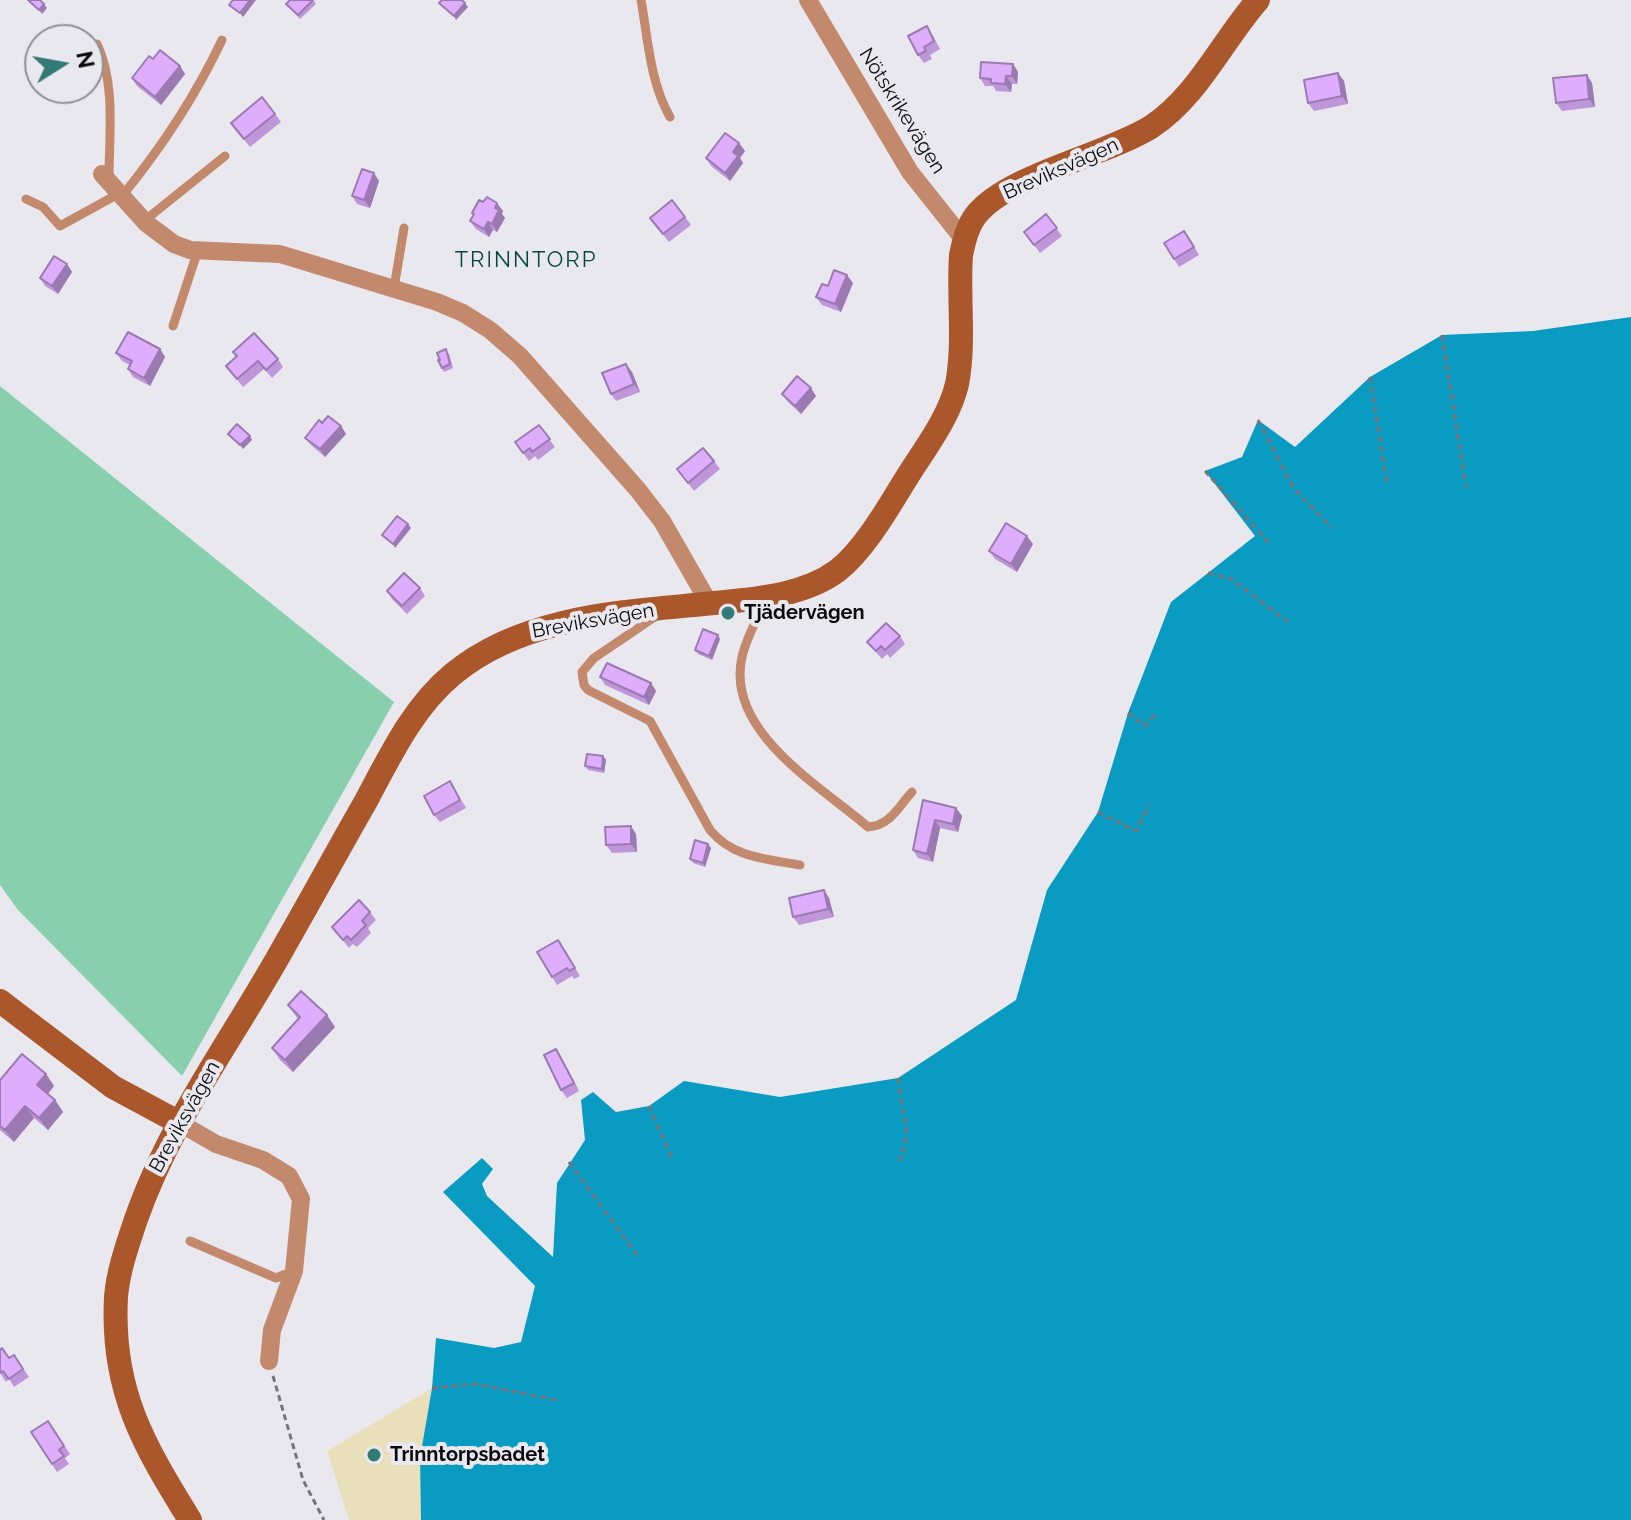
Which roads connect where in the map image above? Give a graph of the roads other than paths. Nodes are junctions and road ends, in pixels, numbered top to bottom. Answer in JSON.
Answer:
{"nodes":[{"id":1,"x":641,"y":0,"type":"edge"},
{"id":2,"x":808,"y":0,"type":"edge"},
{"id":3,"x":1258,"y":0,"type":"edge"},
{"id":4,"x":222,"y":40,"type":"dead end"},
{"id":5,"x":104,"y":59,"type":"edge"},
{"id":6,"x":670,"y":117,"type":"dead end"},
{"id":7,"x":225,"y":156,"type":"dead end"},
{"id":8,"x":113,"y":186,"type":"junction"},
{"id":9,"x":26,"y":199,"type":"dead end"},
{"id":10,"x":144,"y":221,"type":"junction"},
{"id":11,"x":404,"y":228,"type":"dead end"},
{"id":12,"x":964,"y":240,"type":"junction"},
{"id":13,"x":198,"y":250,"type":"junction"},
{"id":14,"x":394,"y":288,"type":"junction"},
{"id":15,"x":173,"y":326,"type":"dead end"},
{"id":16,"x":767,"y":597,"type":"junction"},
{"id":17,"x":709,"y":603,"type":"junction"},
{"id":18,"x":669,"y":608,"type":"junction"},
{"id":19,"x":912,"y":792,"type":"dead end"},
{"id":20,"x":800,"y":865,"type":"dead end"},
{"id":21,"x":0,"y":1001,"type":"edge"},
{"id":22,"x":178,"y":1122,"type":"junction"},
{"id":23,"x":190,"y":1241,"type":"dead end"},
{"id":24,"x":294,"y":1271,"type":"junction"},
{"id":25,"x":269,"y":1361,"type":"road end"},
{"id":26,"x":190,"y":1520,"type":"edge"}],
"edges":[{"from":1,"to":6,"type":"lane"},
{"from":2,"to":12,"type":"street","name":"Nötskrikevägen"},
{"from":3,"to":12,"type":"main road","name":"Breviksvägen"},
{"from":4,"to":8,"type":"lane"},
{"from":5,"to":8,"type":"lane"},
{"from":7,"to":10,"type":"lane"},
{"from":8,"to":9,"type":"lane"},
{"from":8,"to":10,"type":"street"},
{"from":10,"to":13,"type":"street"},
{"from":11,"to":14,"type":"lane"},
{"from":12,"to":16,"type":"main road","name":"Breviksvägen"},
{"from":13,"to":14,"type":"street"},
{"from":13,"to":15,"type":"lane"},
{"from":14,"to":17,"type":"street"},
{"from":16,"to":17,"type":"main road","name":"Breviksvägen"},
{"from":16,"to":19,"type":"lane"},
{"from":17,"to":18,"type":"main road","name":"Breviksvägen"},
{"from":18,"to":20,"type":"lane"},
{"from":18,"to":22,"type":"main road","name":"Breviksvägen"},
{"from":21,"to":22,"type":"main road"},
{"from":22,"to":24,"type":"street"},
{"from":22,"to":26,"type":"main road","name":"Breviksvägen"},
{"from":23,"to":24,"type":"lane"},
{"from":24,"to":25,"type":"street"}]}
